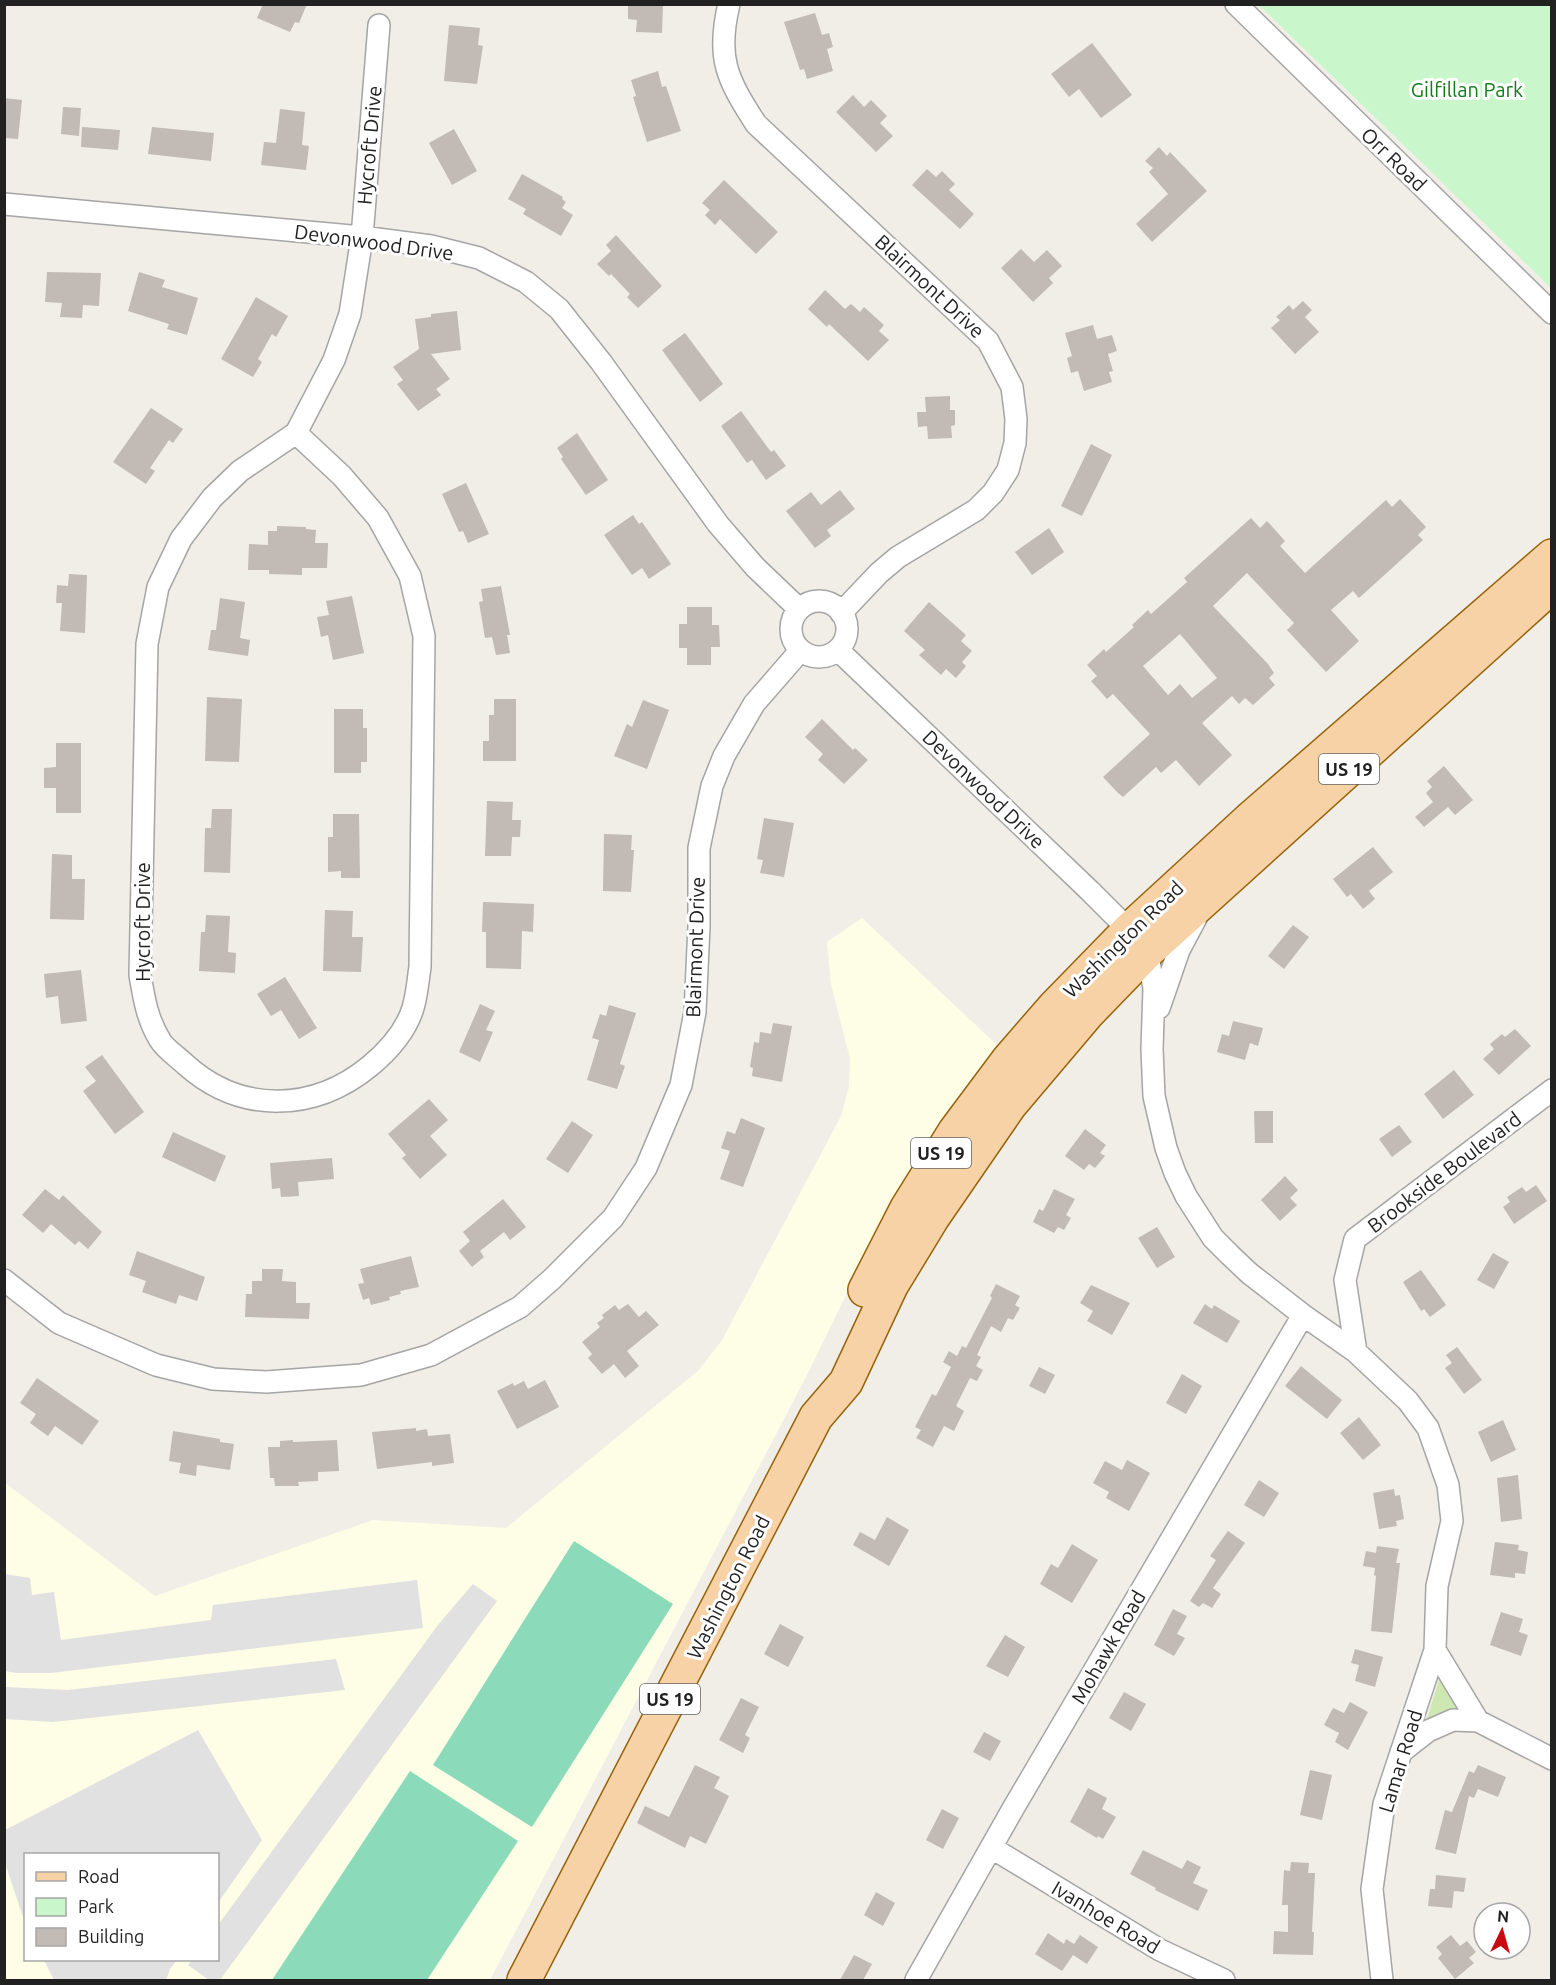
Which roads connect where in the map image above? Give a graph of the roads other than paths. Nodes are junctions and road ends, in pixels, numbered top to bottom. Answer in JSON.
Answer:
{"nodes":[{"id":1,"x":729,"y":4,"type":"edge"},
{"id":2,"x":1236,"y":4,"type":"edge"},
{"id":3,"x":379,"y":25,"type":"dead end"},
{"id":4,"x":4,"y":204,"type":"edge"},
{"id":5,"x":362,"y":237,"type":"junction"},
{"id":6,"x":1551,"y":313,"type":"edge"},
{"id":7,"x":296,"y":433,"type":"junction"},
{"id":8,"x":1551,"y":556,"type":"edge"},
{"id":9,"x":1551,"y":586,"type":"edge"},
{"id":10,"x":800,"y":609,"type":"junction"},
{"id":11,"x":841,"y":613,"type":"junction"},
{"id":12,"x":838,"y":650,"type":"junction"},
{"id":13,"x":800,"y":651,"type":"junction"},
{"id":14,"x":1207,"y":897,"type":"junction"},
{"id":15,"x":1138,"y":941,"type":"junction"},
{"id":16,"x":1153,"y":1026,"type":"junction"},
{"id":17,"x":1551,"y":1090,"type":"edge"},
{"id":18,"x":4,"y":1280,"type":"edge"},
{"id":19,"x":1303,"y":1315,"type":"junction"},
{"id":20,"x":1356,"y":1352,"type":"junction"},
{"id":21,"x":1435,"y":1650,"type":"junction"},
{"id":22,"x":1478,"y":1721,"type":"junction"},
{"id":23,"x":1401,"y":1752,"type":"junction"},
{"id":24,"x":1551,"y":1759,"type":"edge"},
{"id":25,"x":992,"y":1848,"type":"junction"},
{"id":26,"x":524,"y":1980,"type":"edge"},
{"id":27,"x":915,"y":1980,"type":"edge"},
{"id":28,"x":1224,"y":1980,"type":"edge"},
{"id":29,"x":1382,"y":1980,"type":"edge"}],
"edges":[{"from":1,"to":11,"type":"street","name":"Blairmont Drive"},
{"from":2,"to":6,"type":"street","name":"Orr Road"},
{"from":3,"to":5,"type":"street","name":"Hycroft Drive"},
{"from":4,"to":5,"type":"street","name":"Devonwood Drive"},
{"from":5,"to":7,"type":"street","name":"Hycroft Drive"},
{"from":5,"to":10,"type":"street","name":"Devonwood Drive"},
{"from":7,"to":7,"type":"street","name":"Hycroft Drive"},
{"from":8,"to":15,"type":"main road","name":"Washington Road","number":"US 19"},
{"from":9,"to":14,"type":"main road","name":"Washington Road","number":"US 19"},
{"from":10,"to":11,"type":"street"},
{"from":10,"to":13,"type":"street"},
{"from":11,"to":12,"type":"street"},
{"from":12,"to":13,"type":"street"},
{"from":12,"to":15,"type":"street","name":"Devonwood Drive"},
{"from":13,"to":18,"type":"street","name":"Blairmont Drive"},
{"from":14,"to":15,"type":"main road","name":"Washington Road","number":"US 19"},
{"from":14,"to":16,"type":"street"},
{"from":15,"to":16,"type":"street"},
{"from":15,"to":26,"type":"main road","name":"Washington Road","number":"US 19"},
{"from":16,"to":19,"type":"street"},
{"from":17,"to":20,"type":"street","name":"Brookside Boulevard"},
{"from":19,"to":20,"type":"street"},
{"from":19,"to":25,"type":"street","name":"Mohawk Road"},
{"from":20,"to":21,"type":"street","name":"Lamar Road"},
{"from":21,"to":22,"type":"street"},
{"from":21,"to":23,"type":"street","name":"Lamar Road"},
{"from":22,"to":23,"type":"street"},
{"from":22,"to":24,"type":"street"},
{"from":23,"to":29,"type":"street","name":"Lamar Road"},
{"from":25,"to":27,"type":"street","name":"Mohawk Road"},
{"from":25,"to":28,"type":"street","name":"Ivanhoe Road"}]}
